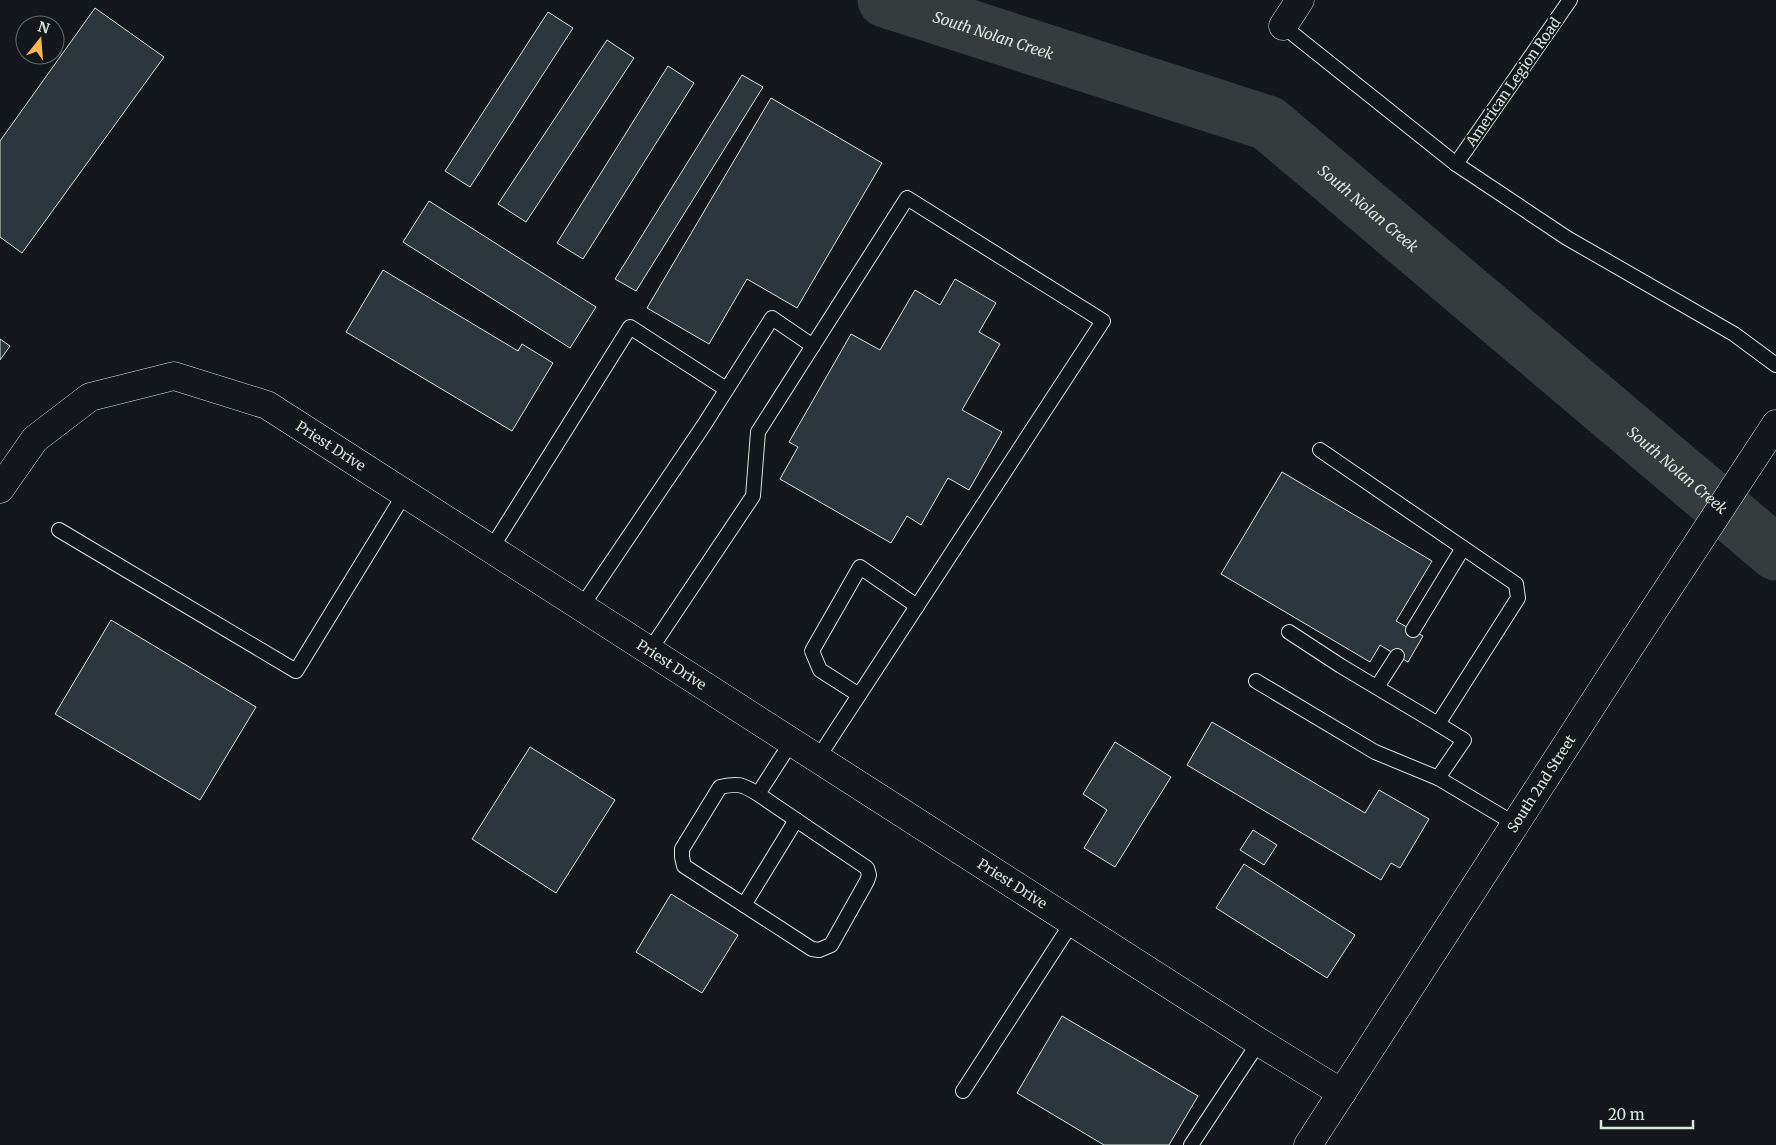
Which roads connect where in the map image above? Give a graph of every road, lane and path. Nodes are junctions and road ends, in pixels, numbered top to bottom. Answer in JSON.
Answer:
{"nodes":[{"id":1,"x":1300,"y":0,"type":"edge"},
{"id":2,"x":1570,"y":0,"type":"edge"},
{"id":3,"x":1283,"y":26,"type":"joint"},
{"id":4,"x":1456,"y":164,"type":"junction"},
{"id":5,"x":813,"y":346,"type":"junction"},
{"id":6,"x":1776,"y":365,"type":"edge"},
{"id":7,"x":726,"y":389,"type":"junction"},
{"id":8,"x":1776,"y":424,"type":"edge"},
{"id":9,"x":1320,"y":450,"type":"dead end"},
{"id":10,"x":0,"y":488,"type":"edge"},
{"id":11,"x":405,"y":493,"type":"junction"},
{"id":12,"x":59,"y":530,"type":"dead end"},
{"id":13,"x":1463,"y":548,"type":"junction"},
{"id":14,"x":491,"y":549,"type":"junction"},
{"id":15,"x":582,"y":606,"type":"junction"},
{"id":16,"x":917,"y":606,"type":"junction"},
{"id":17,"x":1412,"y":630,"type":"dead end"},
{"id":18,"x":1289,"y":632,"type":"dead end"},
{"id":19,"x":650,"y":650,"type":"junction"},
{"id":20,"x":1397,"y":656,"type":"dead end"},
{"id":21,"x":1256,"y":681,"type":"dead end"},
{"id":22,"x":1377,"y":688,"type":"junction"},
{"id":23,"x":859,"y":695,"type":"junction"},
{"id":24,"x":1438,"y":724,"type":"junction"},
{"id":25,"x":792,"y":741,"type":"junction"},
{"id":26,"x":818,"y":758,"type":"junction"},
{"id":27,"x":1438,"y":778,"type":"junction"},
{"id":28,"x":758,"y":794,"type":"junction"},
{"id":29,"x":796,"y":820,"type":"junction"},
{"id":30,"x":1516,"y":824,"type":"junction"},
{"id":31,"x":744,"y":905,"type":"junction"},
{"id":32,"x":1073,"y":921,"type":"junction"},
{"id":33,"x":1259,"y":1042,"type":"junction"},
{"id":34,"x":963,"y":1092,"type":"dead end"},
{"id":35,"x":1342,"y":1093,"type":"junction"},
{"id":36,"x":1191,"y":1145,"type":"edge"},
{"id":37,"x":1308,"y":1145,"type":"edge"}],
"edges":[{"from":1,"to":3,"type":"street"},
{"from":2,"to":4,"type":"lane","name":"American Legion Road"},
{"from":3,"to":4,"type":"lane"},
{"from":4,"to":6,"type":"lane"},
{"from":5,"to":7,"type":"lane"},
{"from":5,"to":16,"type":"lane"},
{"from":5,"to":19,"type":"lane"},
{"from":7,"to":14,"type":"lane"},
{"from":7,"to":15,"type":"lane"},
{"from":8,"to":30,"type":"street","name":"South 2nd Street"},
{"from":9,"to":13,"type":"lane"},
{"from":10,"to":11,"type":"street","name":"Priest Drive"},
{"from":11,"to":12,"type":"lane"},
{"from":11,"to":14,"type":"street","name":"Priest Drive"},
{"from":13,"to":17,"type":"lane"},
{"from":13,"to":24,"type":"lane"},
{"from":14,"to":15,"type":"street","name":"Priest Drive"},
{"from":15,"to":19,"type":"street","name":"Priest Drive"},
{"from":16,"to":23,"type":"lane"},
{"from":16,"to":23,"type":"lane"},
{"from":18,"to":22,"type":"lane"},
{"from":19,"to":25,"type":"street","name":"Priest Drive"},
{"from":20,"to":22,"type":"lane"},
{"from":21,"to":27,"type":"lane"},
{"from":22,"to":24,"type":"lane"},
{"from":23,"to":26,"type":"lane"},
{"from":24,"to":27,"type":"lane"},
{"from":25,"to":26,"type":"street","name":"Priest Drive"},
{"from":25,"to":28,"type":"lane"},
{"from":26,"to":32,"type":"street","name":"Priest Drive"},
{"from":27,"to":30,"type":"lane"},
{"from":28,"to":29,"type":"lane"},
{"from":28,"to":31,"type":"lane"},
{"from":29,"to":31,"type":"lane"},
{"from":29,"to":31,"type":"lane"},
{"from":30,"to":35,"type":"street","name":"South 2nd Street"},
{"from":32,"to":33,"type":"street","name":"Priest Drive"},
{"from":32,"to":34,"type":"lane"},
{"from":33,"to":35,"type":"street","name":"Priest Drive"},
{"from":33,"to":36,"type":"lane"},
{"from":35,"to":37,"type":"street","name":"South 2nd Street"}]}
